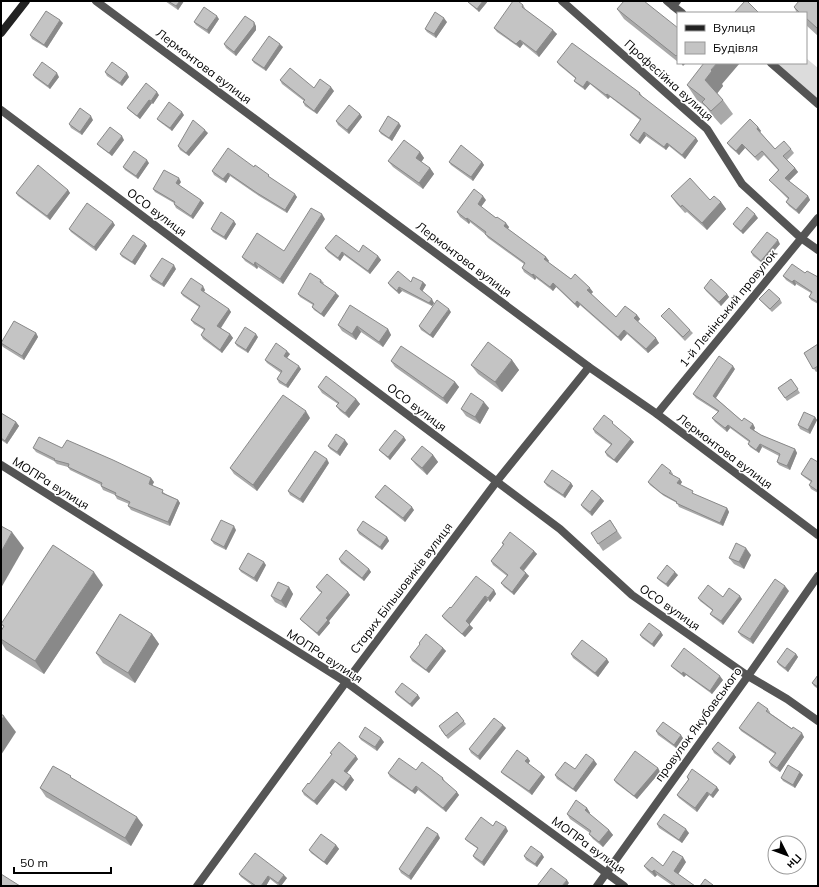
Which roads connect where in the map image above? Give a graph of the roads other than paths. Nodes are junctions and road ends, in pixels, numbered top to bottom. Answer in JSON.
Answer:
{"nodes":[{"id":1,"x":26,"y":1,"type":"edge"},
{"id":2,"x":96,"y":1,"type":"edge"},
{"id":3,"x":562,"y":1,"type":"edge"},
{"id":4,"x":673,"y":3,"type":"edge"},
{"id":5,"x":681,"y":12,"type":"edge"},
{"id":6,"x":1,"y":33,"type":"edge"},
{"id":7,"x":772,"y":64,"type":"edge"},
{"id":8,"x":818,"y":104,"type":"edge"},
{"id":9,"x":1,"y":110,"type":"edge"},
{"id":10,"x":818,"y":218,"type":"edge"},
{"id":11,"x":801,"y":238,"type":"junction"},
{"id":12,"x":818,"y":250,"type":"edge"},
{"id":13,"x":589,"y":367,"type":"junction"},
{"id":14,"x":657,"y":414,"type":"junction"},
{"id":15,"x":1,"y":465,"type":"edge"},
{"id":16,"x":497,"y":481,"type":"junction"},
{"id":17,"x":818,"y":535,"type":"edge"},
{"id":18,"x":818,"y":576,"type":"edge"},
{"id":19,"x":748,"y":676,"type":"junction"},
{"id":20,"x":346,"y":682,"type":"junction"},
{"id":21,"x":818,"y":721,"type":"edge"},
{"id":22,"x":606,"y":873,"type":"junction"},
{"id":23,"x":197,"y":886,"type":"edge"},
{"id":24,"x":597,"y":886,"type":"edge"},
{"id":25,"x":624,"y":886,"type":"edge"}],
"edges":[{"from":1,"to":6,"type":"street"},
{"from":2,"to":13,"type":"street","name":"Лермонтова вулиця"},
{"from":3,"to":11,"type":"street","name":"Професійна вулиця"},
{"from":4,"to":5,"type":"street"},
{"from":7,"to":8,"type":"street"},
{"from":9,"to":16,"type":"street","name":"ОСО вулиця"},
{"from":10,"to":11,"type":"street","name":"1-й Ленінський провулок"},
{"from":11,"to":12,"type":"street","name":"Професійна вулиця"},
{"from":11,"to":14,"type":"street","name":"1-й Ленінський провулок"},
{"from":13,"to":14,"type":"street","name":"Лермонтова вулиця"},
{"from":13,"to":16,"type":"street","name":"Старих Більшовиків вулиця"},
{"from":14,"to":17,"type":"street","name":"Лермонтова вулиця"},
{"from":15,"to":20,"type":"street","name":"МОПРа вулиця"},
{"from":16,"to":19,"type":"street","name":"ОСО вулиця"},
{"from":16,"to":20,"type":"street","name":"Старих Більшовиків вулиця"},
{"from":18,"to":19,"type":"street","name":"провулок Якубовського"},
{"from":19,"to":21,"type":"street","name":"ОСО вулиця"},
{"from":19,"to":22,"type":"street","name":"провулок Якубовського"},
{"from":20,"to":22,"type":"street","name":"МОПРа вулиця"},
{"from":20,"to":23,"type":"street","name":"Старих Більшовиків вулиця"},
{"from":22,"to":24,"type":"street","name":"провулок Якубовського"},
{"from":22,"to":25,"type":"street","name":"МОПРа вулиця"}]}
